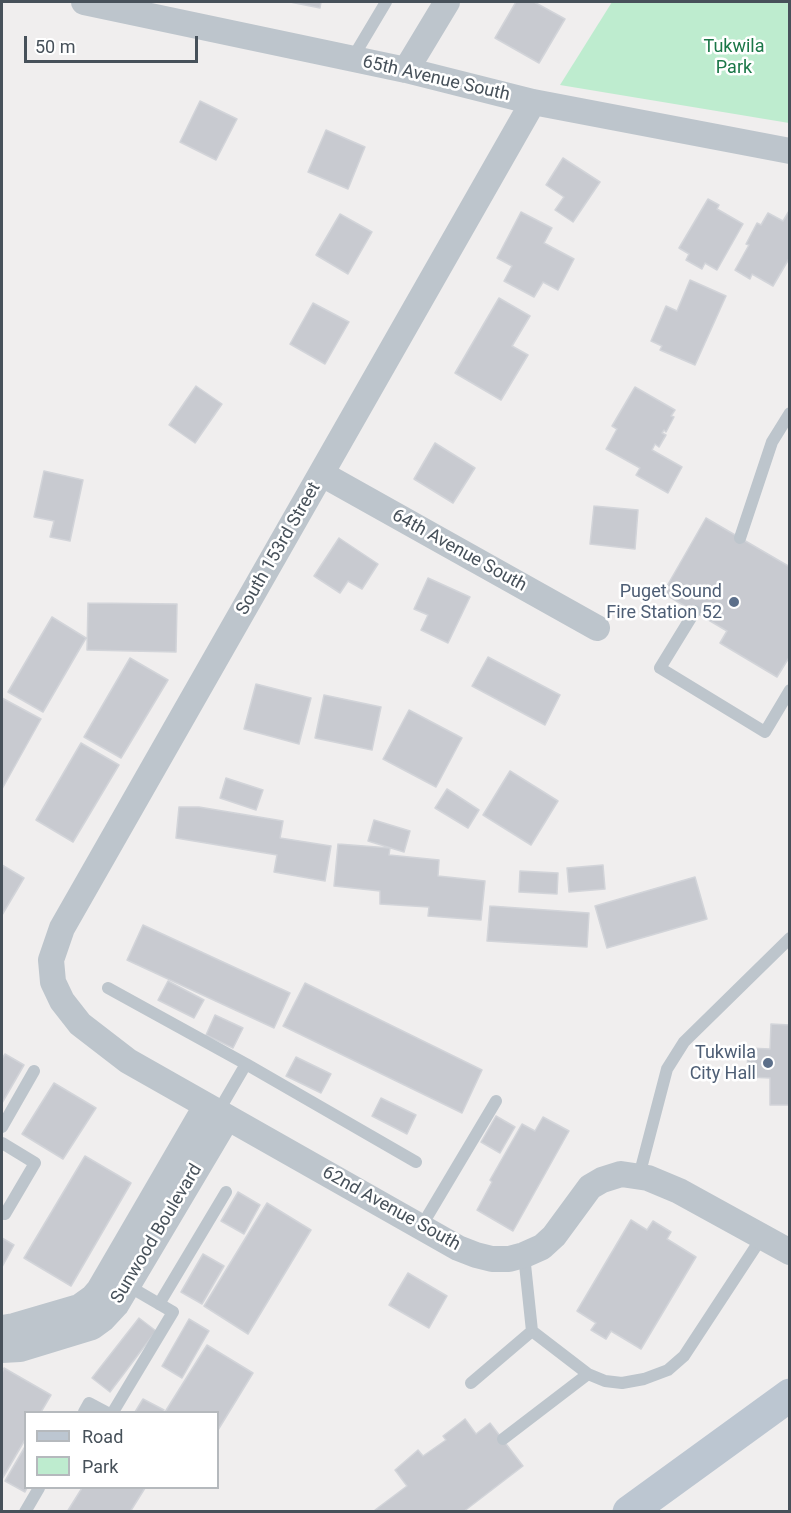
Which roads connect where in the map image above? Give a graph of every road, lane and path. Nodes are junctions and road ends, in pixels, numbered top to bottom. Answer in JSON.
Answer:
{"nodes":[{"id":1,"x":84,"y":2,"type":"edge"},
{"id":2,"x":386,"y":2,"type":"edge"},
{"id":3,"x":447,"y":2,"type":"edge"},
{"id":4,"x":148,"y":8,"type":"edge"},
{"id":5,"x":352,"y":59,"type":"junction"},
{"id":6,"x":406,"y":70,"type":"junction"},
{"id":7,"x":533,"y":102,"type":"junction"},
{"id":8,"x":789,"y":151,"type":"edge"},
{"id":9,"x":789,"y":413,"type":"edge"},
{"id":10,"x":322,"y":474,"type":"junction"},
{"id":11,"x":740,"y":538,"type":"dead end"},
{"id":12,"x":695,"y":612,"type":"dead end"},
{"id":13,"x":597,"y":628,"type":"dead end"},
{"id":14,"x":789,"y":690,"type":"edge"},
{"id":15,"x":789,"y":938,"type":"edge"},
{"id":16,"x":108,"y":988,"type":"dead end"},
{"id":17,"x":63,"y":1001,"type":"joint"},
{"id":18,"x":246,"y":1065,"type":"junction"},
{"id":19,"x":34,"y":1071,"type":"dead end"},
{"id":20,"x":496,"y":1101,"type":"dead end"},
{"id":21,"x":217,"y":1112,"type":"junction"},
{"id":22,"x":2,"y":1127,"type":"edge"},
{"id":23,"x":2,"y":1143,"type":"edge"},
{"id":24,"x":416,"y":1162,"type":"dead end"},
{"id":25,"x":639,"y":1176,"type":"junction"},
{"id":26,"x":226,"y":1192,"type":"dead end"},
{"id":27,"x":2,"y":1212,"type":"edge"},
{"id":28,"x":421,"y":1227,"type":"junction"},
{"id":29,"x":762,"y":1237,"type":"junction"},
{"id":30,"x":789,"y":1252,"type":"edge"},
{"id":31,"x":524,"y":1255,"type":"junction"},
{"id":32,"x":118,"y":1279,"type":"junction"},
{"id":33,"x":159,"y":1304,"type":"junction"},
{"id":34,"x":2,"y":1328,"type":"edge"},
{"id":35,"x":532,"y":1331,"type":"junction"},
{"id":36,"x":2,"y":1350,"type":"edge"},
{"id":37,"x":588,"y":1374,"type":"junction"},
{"id":38,"x":471,"y":1383,"type":"dead end"},
{"id":39,"x":789,"y":1395,"type":"edge"},
{"id":40,"x":85,"y":1411,"type":"edge"},
{"id":41,"x":103,"y":1411,"type":"edge"},
{"id":42,"x":114,"y":1411,"type":"edge"},
{"id":43,"x":503,"y":1439,"type":"dead end"},
{"id":44,"x":38,"y":1489,"type":"edge"},
{"id":45,"x":25,"y":1512,"type":"edge"},
{"id":46,"x":629,"y":1512,"type":"edge"}],
"edges":[{"from":1,"to":4,"type":"street","name":"65th Avenue South"},
{"from":2,"to":5,"type":"lane"},
{"from":3,"to":6,"type":"street"},
{"from":4,"to":5,"type":"street","name":"65th Avenue South"},
{"from":5,"to":6,"type":"street","name":"65th Avenue South"},
{"from":6,"to":7,"type":"street","name":"65th Avenue South"},
{"from":7,"to":8,"type":"street","name":"65th Avenue South"},
{"from":7,"to":10,"type":"street","name":"South 153rd Street"},
{"from":9,"to":11,"type":"lane"},
{"from":10,"to":13,"type":"street","name":"64th Avenue South"},
{"from":10,"to":17,"type":"street","name":"South 153rd Street"},
{"from":12,"to":14,"type":"lane"},
{"from":15,"to":25,"type":"lane"},
{"from":16,"to":18,"type":"lane"},
{"from":17,"to":21,"type":"street","name":"62nd Avenue South"},
{"from":18,"to":21,"type":"lane"},
{"from":18,"to":24,"type":"lane"},
{"from":19,"to":22,"type":"lane"},
{"from":20,"to":28,"type":"lane"},
{"from":21,"to":28,"type":"street","name":"62nd Avenue South"},
{"from":21,"to":32,"type":"street","name":"Sunwood Boulevard"},
{"from":23,"to":27,"type":"lane"},
{"from":25,"to":29,"type":"street","name":"62nd Avenue South"},
{"from":25,"to":31,"type":"street","name":"62nd Avenue South"},
{"from":26,"to":33,"type":"lane"},
{"from":28,"to":31,"type":"street","name":"62nd Avenue South"},
{"from":29,"to":30,"type":"street","name":"62nd Avenue South"},
{"from":29,"to":37,"type":"lane"},
{"from":31,"to":35,"type":"lane"},
{"from":32,"to":33,"type":"lane"},
{"from":32,"to":34,"type":"street","name":"Sunwood Boulevard"},
{"from":32,"to":36,"type":"street","name":"Sunwood Boulevard"},
{"from":33,"to":42,"type":"lane"},
{"from":35,"to":37,"type":"lane"},
{"from":35,"to":38,"type":"lane"},
{"from":37,"to":43,"type":"lane"},
{"from":39,"to":46,"type":"main road"},
{"from":40,"to":41,"type":"lane"},
{"from":44,"to":45,"type":"lane"}]}
